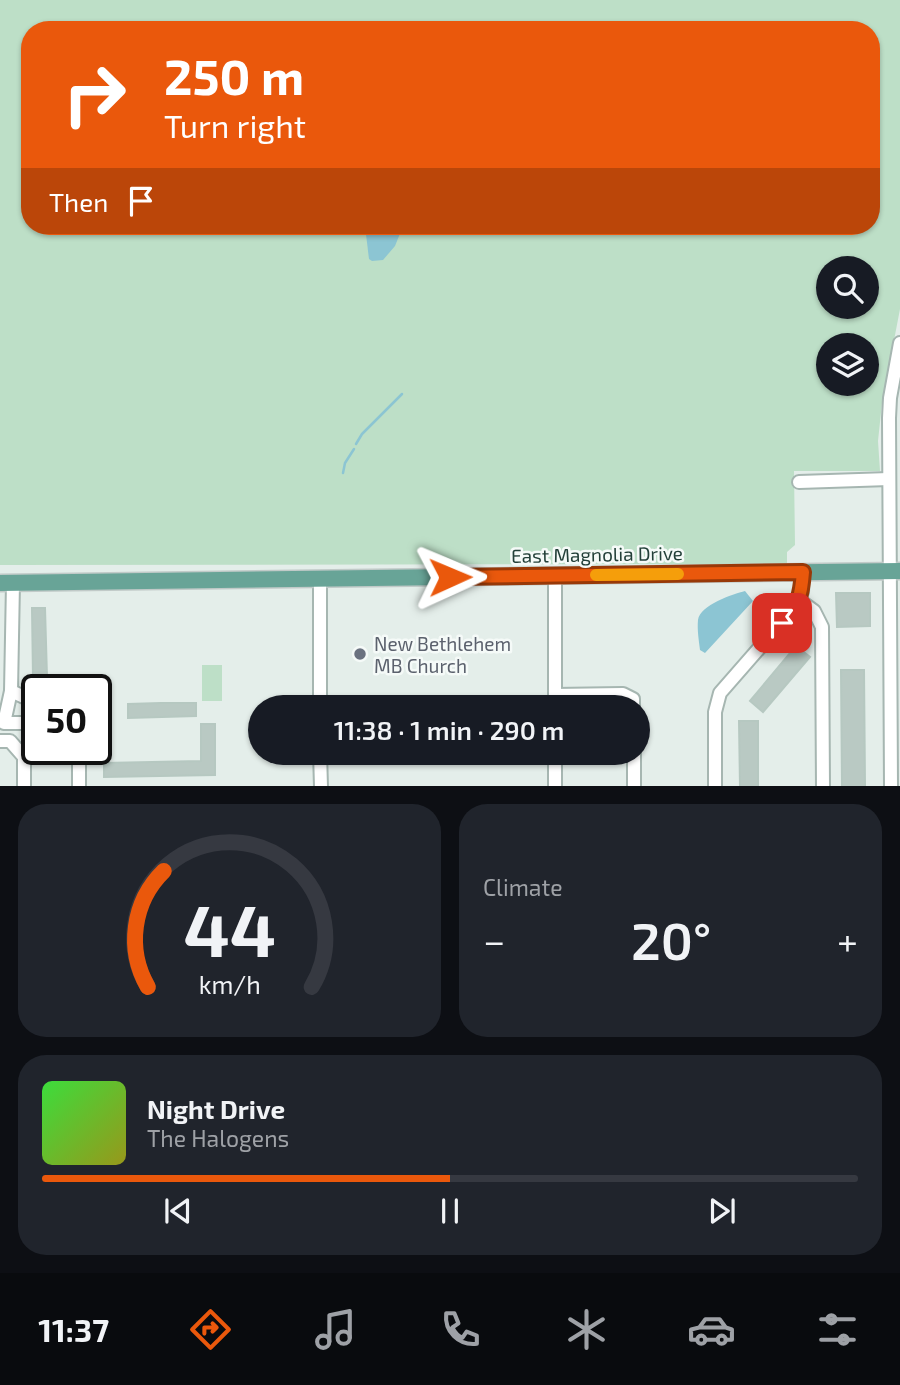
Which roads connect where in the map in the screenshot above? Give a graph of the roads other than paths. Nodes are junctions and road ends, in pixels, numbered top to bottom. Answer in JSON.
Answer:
{"nodes":[{"id":1,"x":900,"y":343,"type":"edge"},
{"id":2,"x":889,"y":479,"type":"junction"},
{"id":3,"x":799,"y":482,"type":"dead end"},
{"id":4,"x":895,"y":571,"type":"edge"},
{"id":5,"x":803,"y":572,"type":"junction"},
{"id":6,"x":555,"y":575,"type":"junction"},
{"id":7,"x":320,"y":578,"type":"junction"},
{"id":8,"x":7,"y":583,"type":"edge"},
{"id":9,"x":799,"y":600,"type":"junction"},
{"id":10,"x":11,"y":691,"type":"junction"},
{"id":11,"x":320,"y":695,"type":"edge"},
{"id":12,"x":555,"y":695,"type":"edge"},
{"id":13,"x":21,"y":696,"type":"edge"},
{"id":14,"x":21,"y":723,"type":"edge"},
{"id":15,"x":0,"y":741,"type":"edge"},
{"id":16,"x":79,"y":765,"type":"edge"},
{"id":17,"x":320,"y":765,"type":"edge"},
{"id":18,"x":555,"y":765,"type":"edge"},
{"id":19,"x":634,"y":765,"type":"edge"},
{"id":20,"x":24,"y":786,"type":"edge"},
{"id":21,"x":79,"y":786,"type":"edge"},
{"id":22,"x":321,"y":786,"type":"edge"},
{"id":23,"x":555,"y":786,"type":"edge"},
{"id":24,"x":634,"y":786,"type":"edge"},
{"id":25,"x":715,"y":786,"type":"edge"},
{"id":26,"x":823,"y":786,"type":"edge"},
{"id":27,"x":891,"y":786,"type":"edge"}],
"edges":[{"from":1,"to":2,"type":"street"},
{"from":2,"to":3,"type":"street"},
{"from":2,"to":4,"type":"street"},
{"from":4,"to":5,"type":"main road","name":"East Magnolia Drive"},
{"from":4,"to":27,"type":"street"},
{"from":5,"to":6,"type":"main road","name":"East Magnolia Drive"},
{"from":5,"to":9,"type":"street"},
{"from":6,"to":7,"type":"main road","name":"East Magnolia Drive"},
{"from":6,"to":12,"type":"street"},
{"from":7,"to":8,"type":"main road","name":"East Magnolia Drive"},
{"from":7,"to":11,"type":"street"},
{"from":8,"to":10,"type":"street"},
{"from":9,"to":25,"type":"street"},
{"from":9,"to":26,"type":"street"},
{"from":10,"to":13,"type":"street"},
{"from":10,"to":14,"type":"street"},
{"from":15,"to":20,"type":"street"},
{"from":16,"to":21,"type":"street"},
{"from":17,"to":22,"type":"street"},
{"from":18,"to":23,"type":"street"},
{"from":19,"to":24,"type":"street"}]}
